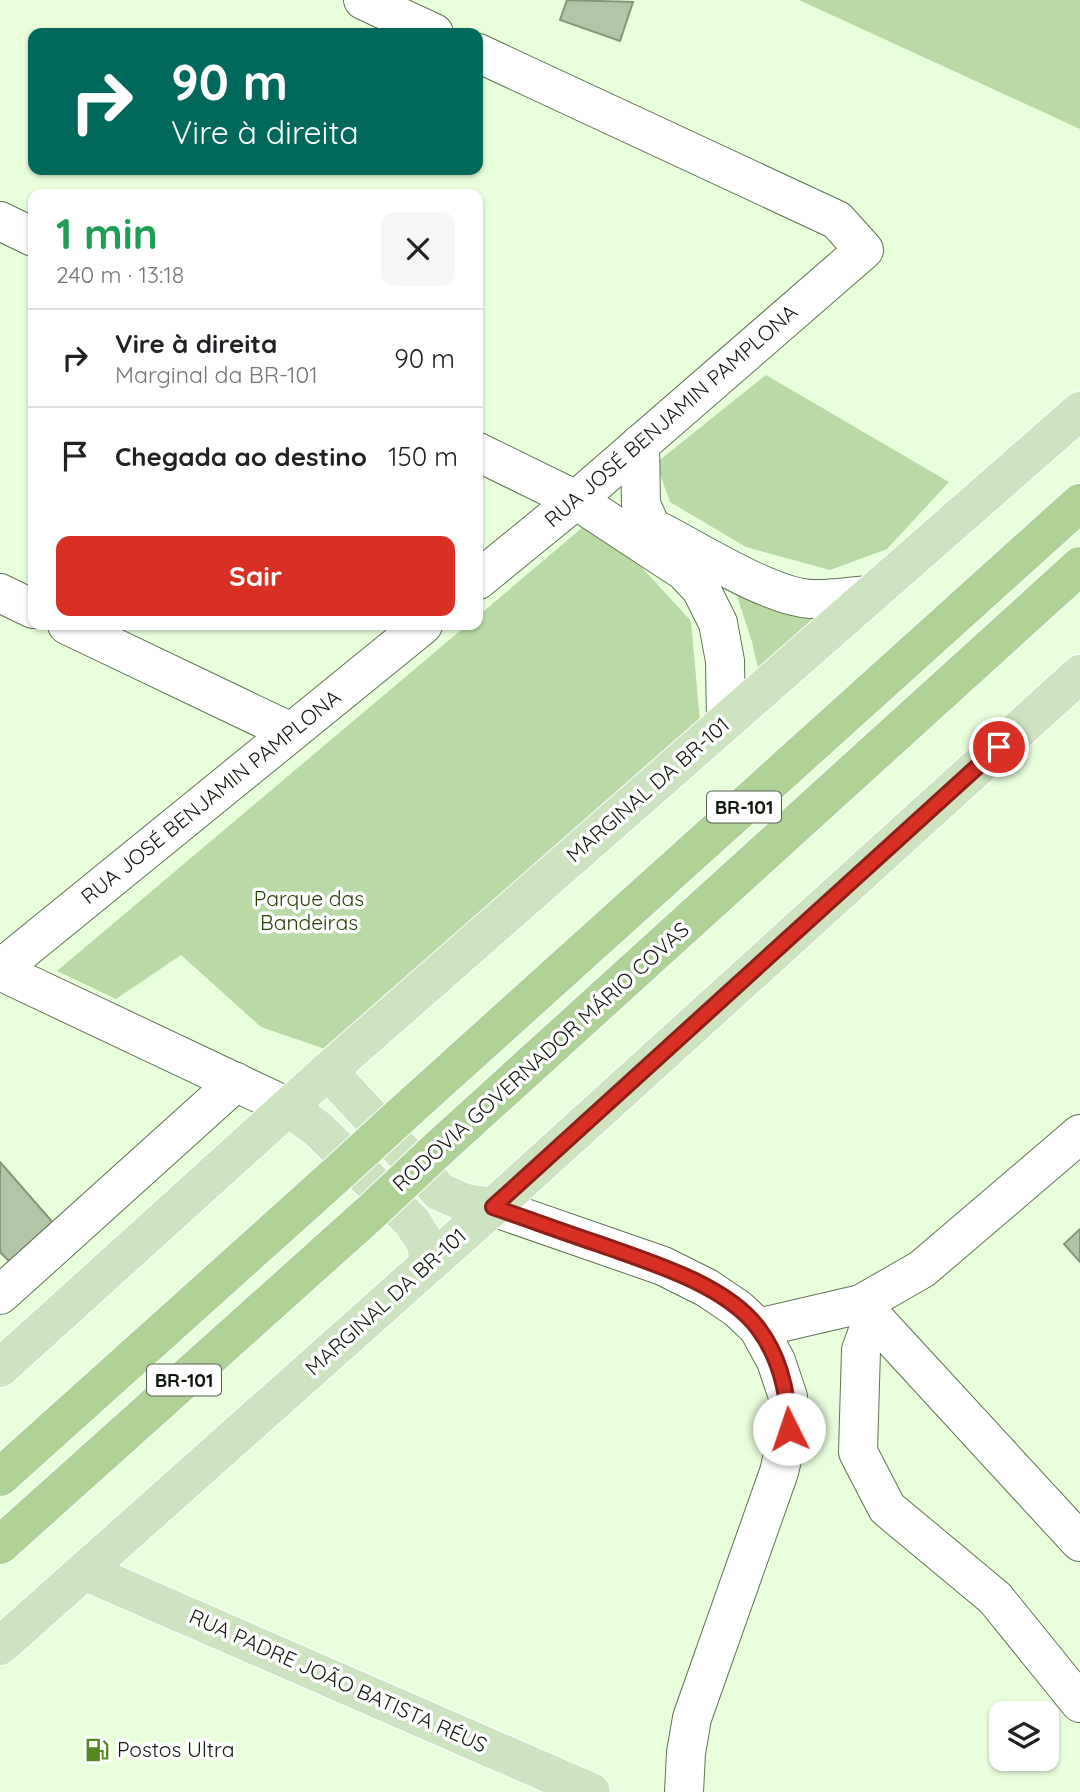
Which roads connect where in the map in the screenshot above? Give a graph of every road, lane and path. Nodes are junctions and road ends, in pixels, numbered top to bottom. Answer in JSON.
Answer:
{"nodes":[{"id":1,"x":363,"y":0,"type":"edge"},
{"id":2,"x":423,"y":28,"type":"edge"},
{"id":3,"x":483,"y":55,"type":"edge"},
{"id":4,"x":0,"y":221,"type":"edge"},
{"id":5,"x":28,"y":235,"type":"edge"},
{"id":6,"x":1080,"y":411,"type":"edge"},
{"id":7,"x":640,"y":444,"type":"junction"},
{"id":8,"x":483,"y":454,"type":"edge"},
{"id":9,"x":576,"y":500,"type":"junction"},
{"id":10,"x":1080,"y":503,"type":"edge"},
{"id":11,"x":651,"y":527,"type":"junction"},
{"id":12,"x":1080,"y":566,"type":"edge"},
{"id":13,"x":483,"y":576,"type":"edge"},
{"id":14,"x":0,"y":593,"type":"edge"},
{"id":15,"x":870,"y":595,"type":"junction"},
{"id":16,"x":28,"y":606,"type":"edge"},
{"id":17,"x":77,"y":630,"type":"edge"},
{"id":18,"x":417,"y":630,"type":"edge"},
{"id":19,"x":1080,"y":674,"type":"edge"},
{"id":20,"x":726,"y":721,"type":"junction"},
{"id":21,"x":291,"y":732,"type":"junction"},
{"id":22,"x":0,"y":970,"type":"edge"},
{"id":23,"x":328,"y":1071,"type":"junction"},
{"id":24,"x":236,"y":1082,"type":"junction"},
{"id":25,"x":288,"y":1107,"type":"junction"},
{"id":26,"x":1080,"y":1134,"type":"edge"},
{"id":27,"x":493,"y":1207,"type":"junction"},
{"id":28,"x":429,"y":1264,"type":"junction"},
{"id":29,"x":0,"y":1295,"type":"edge"},
{"id":30,"x":867,"y":1310,"type":"junction"},
{"id":31,"x":758,"y":1328,"type":"junction"},
{"id":32,"x":0,"y":1368,"type":"edge"},
{"id":33,"x":0,"y":1477,"type":"edge"},
{"id":34,"x":1080,"y":1542,"type":"edge"},
{"id":35,"x":0,"y":1545,"type":"edge"},
{"id":36,"x":84,"y":1571,"type":"junction"},
{"id":37,"x":0,"y":1646,"type":"edge"},
{"id":38,"x":1080,"y":1703,"type":"edge"},
{"id":39,"x":592,"y":1792,"type":"edge"},
{"id":40,"x":684,"y":1792,"type":"edge"}],
"edges":[{"from":1,"to":2,"type":"street"},
{"from":3,"to":7,"type":"street","name":"RUA JOSÉ BENJAMIN PAMPLONA"},
{"from":4,"to":5,"type":"street"},
{"from":6,"to":15,"type":"main road","name":"MARGINAL DA BR-101"},
{"from":7,"to":9,"type":"street","name":"RUA JOSÉ BENJAMIN PAMPLONA"},
{"from":7,"to":11,"type":"street"},
{"from":8,"to":9,"type":"street"},
{"from":9,"to":11,"type":"street"},
{"from":9,"to":13,"type":"street","name":"RUA JOSÉ BENJAMIN PAMPLONA"},
{"from":9,"to":20,"type":"street"},
{"from":10,"to":33,"type":"highway","number":"BR-101","bridge":true},
{"from":11,"to":15,"type":"street"},
{"from":12,"to":35,"type":"highway","name":"RODOVIA GOVERNADOR MÁRIO COVAS","number":"BR-101","bridge":true},
{"from":14,"to":16,"type":"street"},
{"from":15,"to":20,"type":"main road","name":"MARGINAL DA BR-101"},
{"from":17,"to":21,"type":"street"},
{"from":18,"to":21,"type":"street","name":"RUA JOSÉ BENJAMIN PAMPLONA"},
{"from":19,"to":27,"type":"main road","name":"MARGINAL DA BR-101"},
{"from":20,"to":23,"type":"main road","name":"MARGINAL DA BR-101"},
{"from":21,"to":22,"type":"street","name":"RUA JOSÉ BENJAMIN PAMPLONA"},
{"from":22,"to":24,"type":"street"},
{"from":23,"to":25,"type":"main road","name":"MARGINAL DA BR-101"},
{"from":23,"to":27,"type":"main road"},
{"from":24,"to":25,"type":"street"},
{"from":24,"to":29,"type":"street"},
{"from":25,"to":28,"type":"main road"},
{"from":25,"to":32,"type":"main road","name":"MARGINAL DA BR-101"},
{"from":26,"to":30,"type":"street"},
{"from":27,"to":28,"type":"main road","name":"MARGINAL DA BR-101"},
{"from":27,"to":31,"type":"street"},
{"from":28,"to":36,"type":"main road","name":"MARGINAL DA BR-101"},
{"from":30,"to":31,"type":"street"},
{"from":30,"to":34,"type":"street"},
{"from":30,"to":38,"type":"street"},
{"from":31,"to":40,"type":"street"},
{"from":36,"to":37,"type":"main road","name":"MARGINAL DA BR-101"},
{"from":36,"to":39,"type":"main road","name":"RUA PADRE JOÃO BATISTA RÉUS"}]}
